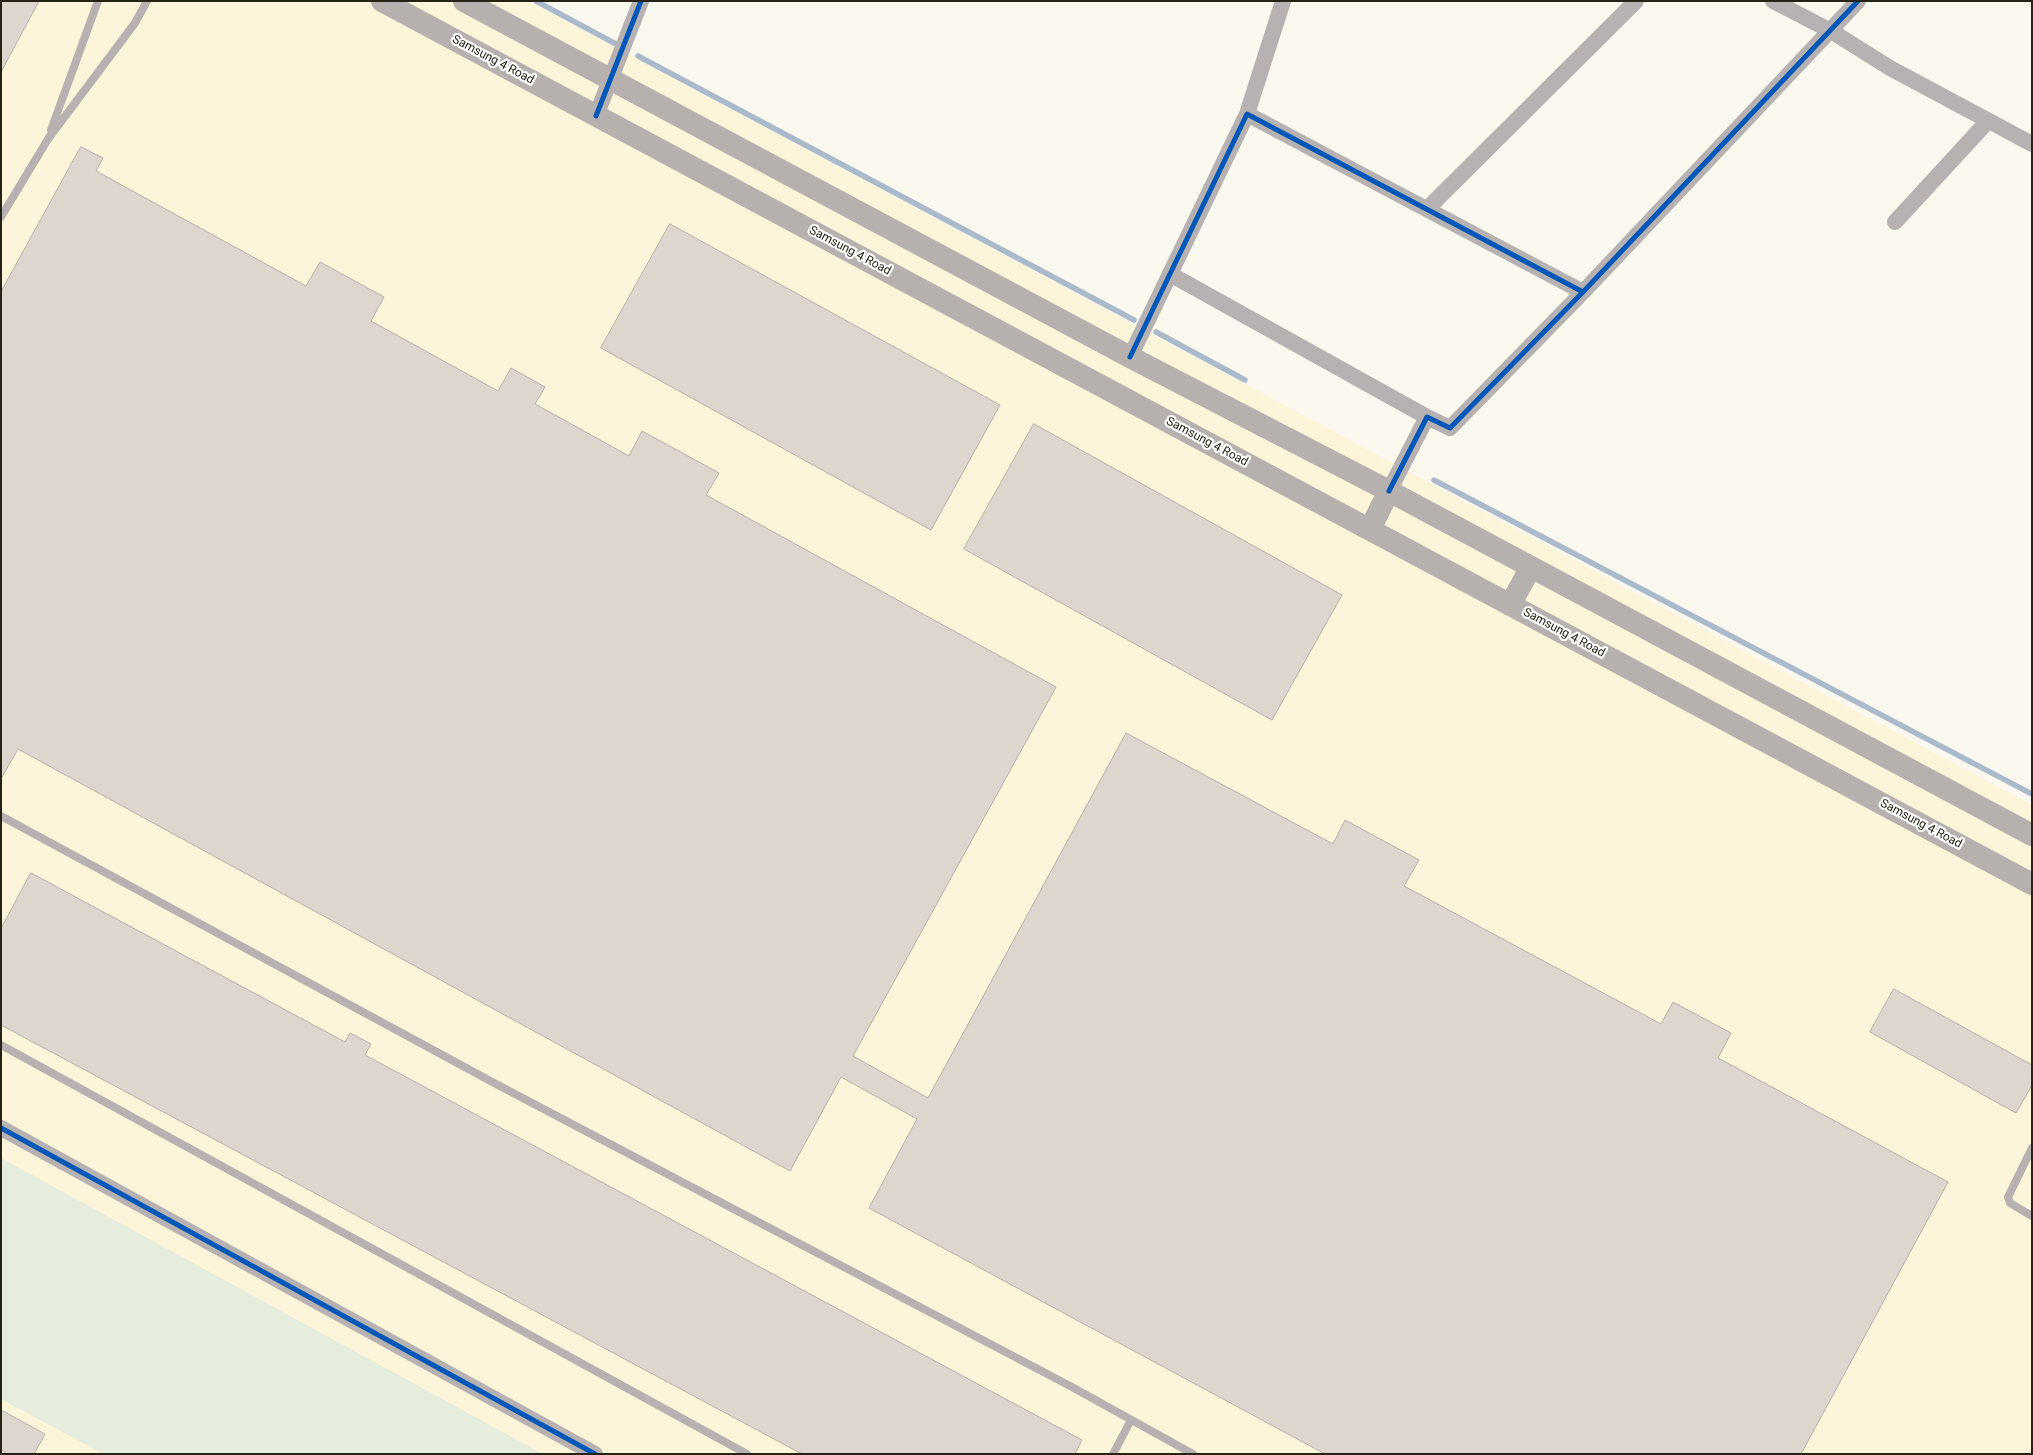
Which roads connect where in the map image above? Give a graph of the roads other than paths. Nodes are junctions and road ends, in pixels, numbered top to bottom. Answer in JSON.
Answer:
{"nodes":[{"id":1,"x":98,"y":1,"type":"edge"},
{"id":2,"x":147,"y":1,"type":"edge"},
{"id":3,"x":382,"y":1,"type":"edge"},
{"id":4,"x":464,"y":1,"type":"edge"},
{"id":5,"x":641,"y":1,"type":"edge"},
{"id":6,"x":1283,"y":1,"type":"edge"},
{"id":7,"x":1636,"y":1,"type":"edge"},
{"id":8,"x":1772,"y":1,"type":"edge"},
{"id":9,"x":1858,"y":1,"type":"edge"},
{"id":10,"x":1831,"y":31,"type":"junction"},
{"id":11,"x":612,"y":80,"type":"junction"},
{"id":12,"x":1247,"y":114,"type":"junction"},
{"id":13,"x":596,"y":116,"type":"junction"},
{"id":14,"x":1988,"y":120,"type":"junction"},
{"id":15,"x":48,"y":139,"type":"junction"},
{"id":16,"x":2032,"y":144,"type":"edge"},
{"id":17,"x":1427,"y":209,"type":"junction"},
{"id":18,"x":1,"y":217,"type":"edge"},
{"id":19,"x":1895,"y":222,"type":"dead end"},
{"id":20,"x":1170,"y":274,"type":"junction"},
{"id":21,"x":1583,"y":292,"type":"junction"},
{"id":22,"x":1130,"y":357,"type":"junction"},
{"id":23,"x":1427,"y":417,"type":"junction"},
{"id":24,"x":1389,"y":491,"type":"junction"},
{"id":25,"x":1370,"y":529,"type":"junction"},
{"id":26,"x":1530,"y":567,"type":"junction"},
{"id":27,"x":1510,"y":604,"type":"junction"},
{"id":28,"x":1,"y":816,"type":"edge"},
{"id":29,"x":2032,"y":836,"type":"edge"},
{"id":30,"x":2032,"y":884,"type":"edge"},
{"id":31,"x":1,"y":1045,"type":"edge"},
{"id":32,"x":1,"y":1128,"type":"edge"},
{"id":33,"x":2032,"y":1148,"type":"edge"},
{"id":34,"x":2032,"y":1216,"type":"edge"},
{"id":35,"x":1131,"y":1420,"type":"junction"},
{"id":36,"x":595,"y":1454,"type":"edge"},
{"id":37,"x":747,"y":1454,"type":"edge"},
{"id":38,"x":1113,"y":1454,"type":"edge"},
{"id":39,"x":1193,"y":1454,"type":"edge"}],
"edges":[{"from":1,"to":15,"type":"lane"},
{"from":2,"to":15,"type":"lane"},
{"from":3,"to":13,"type":"main road","name":"Samsung 4 Road"},
{"from":4,"to":11,"type":"main road"},
{"from":5,"to":11,"type":"street"},
{"from":6,"to":12,"type":"street"},
{"from":7,"to":17,"type":"street"},
{"from":8,"to":10,"type":"street"},
{"from":9,"to":10,"type":"street"},
{"from":10,"to":14,"type":"street"},
{"from":10,"to":21,"type":"street"},
{"from":11,"to":13,"type":"street"},
{"from":11,"to":22,"type":"main road"},
{"from":12,"to":17,"type":"street"},
{"from":12,"to":20,"type":"street"},
{"from":13,"to":25,"type":"main road","name":"Samsung 4 Road"},
{"from":14,"to":16,"type":"street"},
{"from":14,"to":19,"type":"street"},
{"from":15,"to":18,"type":"lane"},
{"from":17,"to":21,"type":"street"},
{"from":20,"to":22,"type":"street"},
{"from":20,"to":23,"type":"street"},
{"from":21,"to":23,"type":"street"},
{"from":22,"to":24,"type":"main road"},
{"from":23,"to":24,"type":"street"},
{"from":24,"to":25,"type":"main road"},
{"from":24,"to":26,"type":"main road"},
{"from":25,"to":27,"type":"main road","name":"Samsung 4 Road"},
{"from":26,"to":27,"type":"main road"},
{"from":26,"to":29,"type":"main road"},
{"from":27,"to":30,"type":"main road","name":"Samsung 4 Road"},
{"from":28,"to":35,"type":"lane"},
{"from":31,"to":37,"type":"lane"},
{"from":32,"to":36,"type":"street"},
{"from":33,"to":34,"type":"lane"},
{"from":35,"to":38,"type":"lane"},
{"from":35,"to":39,"type":"lane"}]}
